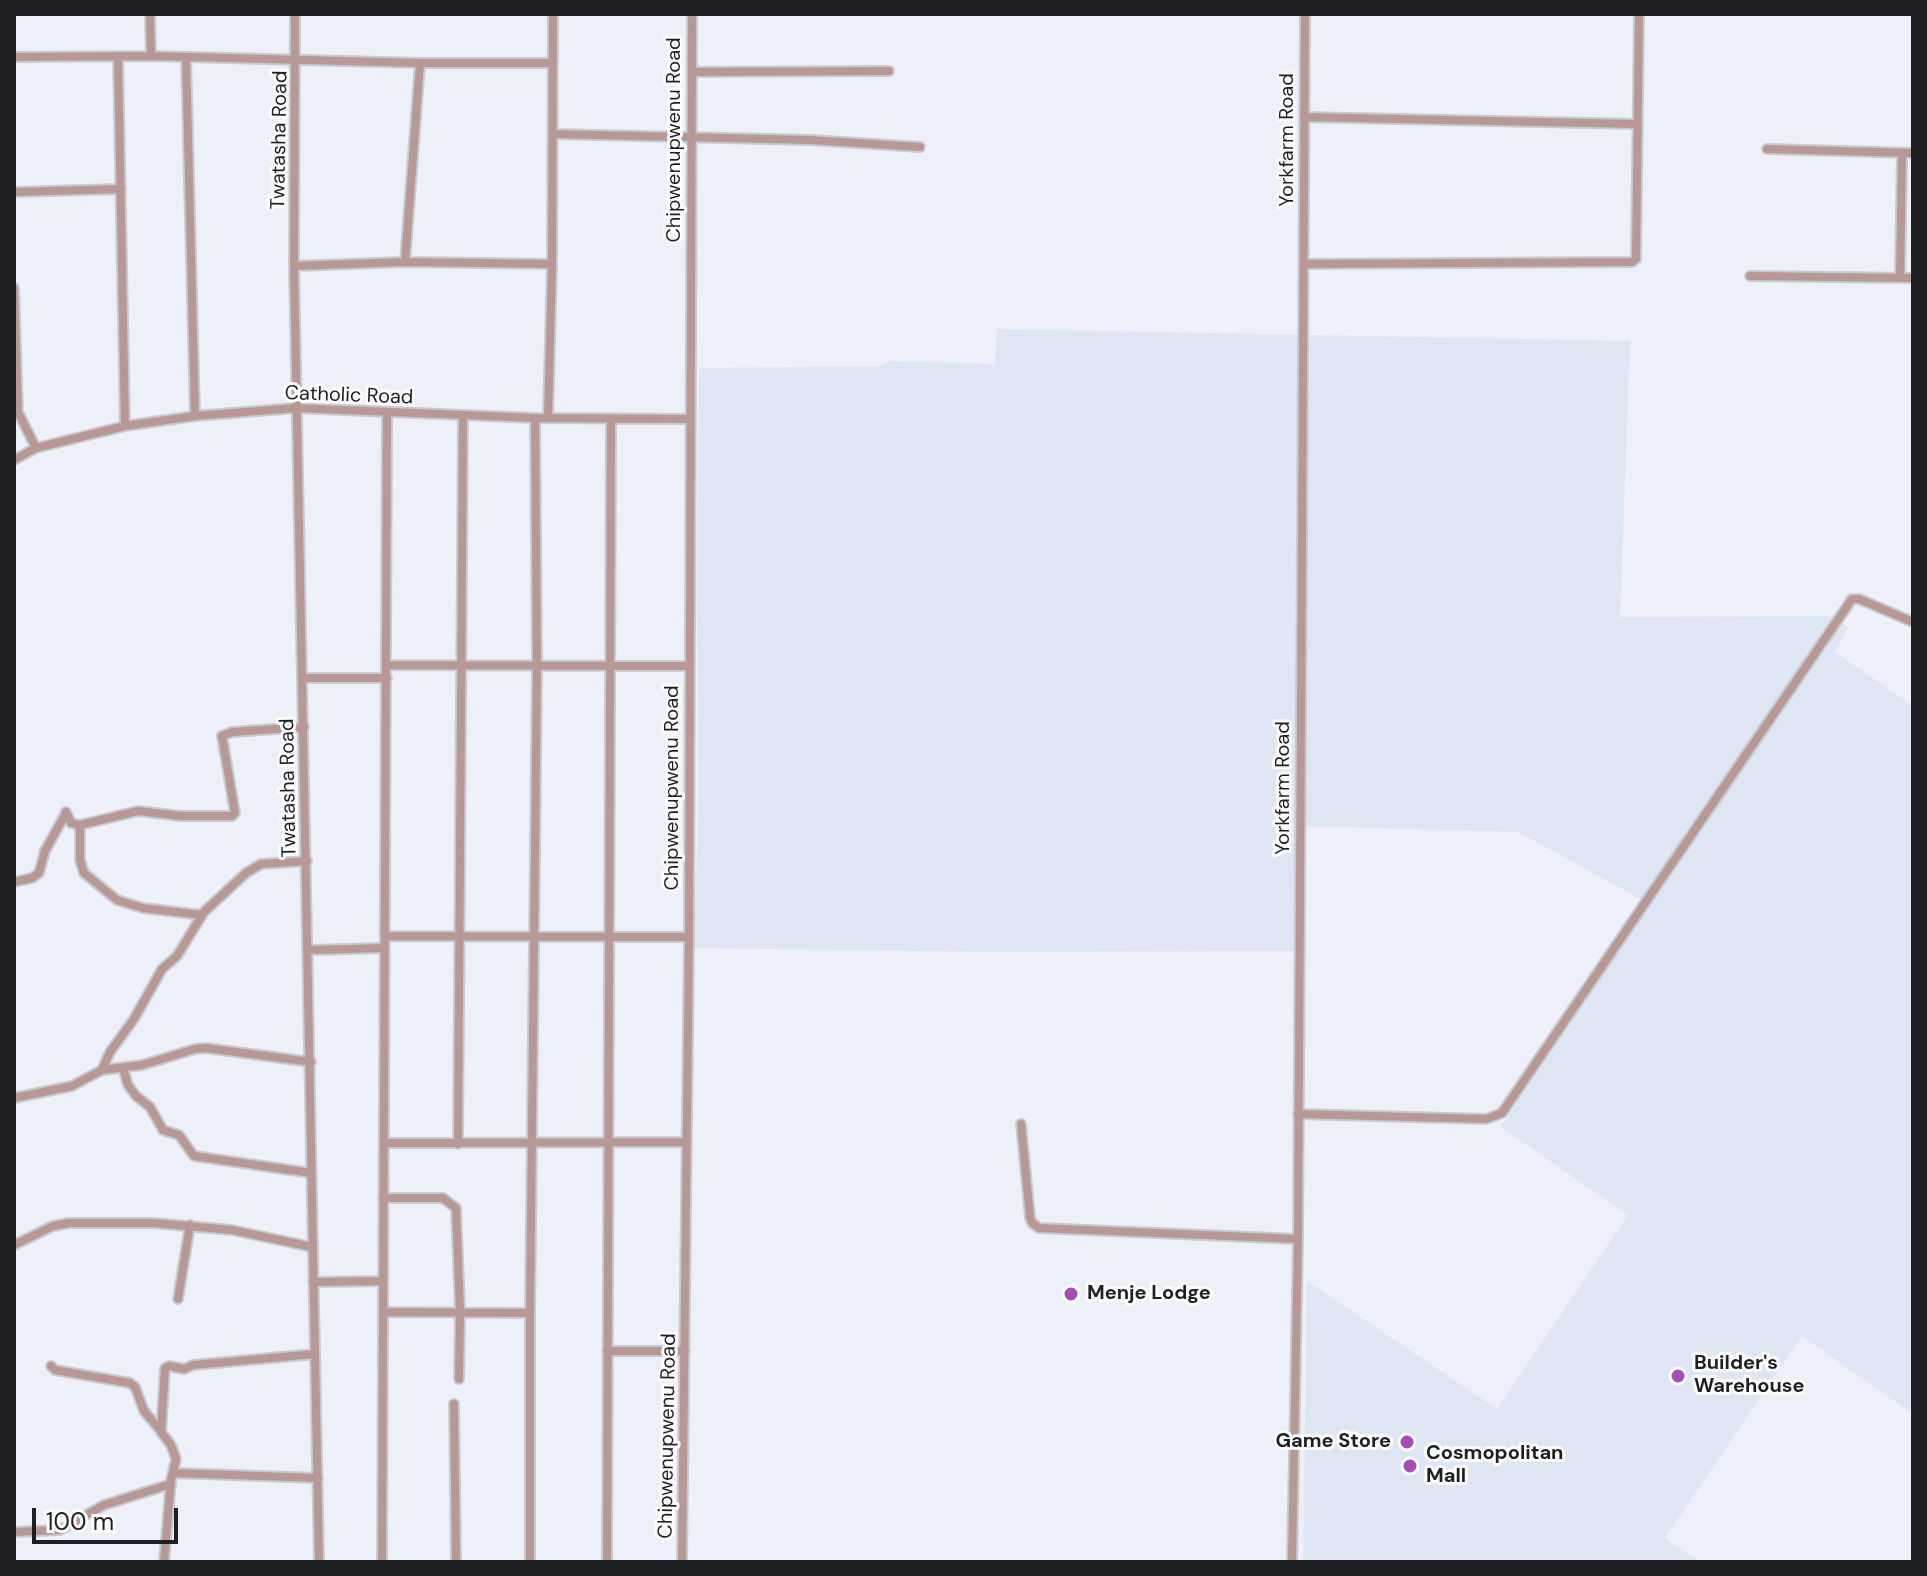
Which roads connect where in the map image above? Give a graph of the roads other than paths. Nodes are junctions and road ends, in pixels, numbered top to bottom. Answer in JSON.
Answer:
{"nodes":[{"id":1,"x":150,"y":14,"type":"edge"},
{"id":2,"x":295,"y":14,"type":"edge"},
{"id":3,"x":553,"y":14,"type":"edge"},
{"id":4,"x":692,"y":14,"type":"edge"},
{"id":5,"x":1305,"y":14,"type":"edge"},
{"id":6,"x":1639,"y":14,"type":"edge"},
{"id":7,"x":151,"y":56,"type":"junction"},
{"id":8,"x":14,"y":57,"type":"edge"},
{"id":9,"x":118,"y":57,"type":"junction"},
{"id":10,"x":186,"y":57,"type":"junction"},
{"id":11,"x":297,"y":58,"type":"junction"},
{"id":12,"x":420,"y":63,"type":"junction"},
{"id":13,"x":552,"y":63,"type":"junction"},
{"id":14,"x":889,"y":71,"type":"dead end"},
{"id":15,"x":692,"y":72,"type":"junction"},
{"id":16,"x":1304,"y":117,"type":"junction"},
{"id":17,"x":1636,"y":124,"type":"junction"},
{"id":18,"x":553,"y":134,"type":"junction"},
{"id":19,"x":691,"y":137,"type":"junction"},
{"id":20,"x":920,"y":147,"type":"dead end"},
{"id":21,"x":1767,"y":149,"type":"dead end"},
{"id":22,"x":1902,"y":153,"type":"junction"},
{"id":23,"x":1913,"y":153,"type":"edge"},
{"id":24,"x":121,"y":189,"type":"junction"},
{"id":25,"x":14,"y":192,"type":"edge"},
{"id":26,"x":405,"y":262,"type":"junction"},
{"id":27,"x":552,"y":264,"type":"junction"},
{"id":28,"x":1304,"y":264,"type":"junction"},
{"id":29,"x":294,"y":266,"type":"junction"},
{"id":30,"x":1750,"y":276,"type":"dead end"},
{"id":31,"x":1900,"y":278,"type":"junction"},
{"id":32,"x":1913,"y":278,"type":"edge"},
{"id":33,"x":14,"y":288,"type":"edge"},
{"id":34,"x":296,"y":408,"type":"junction"},
{"id":35,"x":16,"y":411,"type":"edge"},
{"id":36,"x":387,"y":413,"type":"junction"},
{"id":37,"x":195,"y":416,"type":"junction"},
{"id":38,"x":463,"y":416,"type":"junction"},
{"id":39,"x":535,"y":418,"type":"junction"},
{"id":40,"x":548,"y":418,"type":"junction"},
{"id":41,"x":690,"y":419,"type":"junction"},
{"id":42,"x":611,"y":420,"type":"junction"},
{"id":43,"x":125,"y":426,"type":"junction"},
{"id":44,"x":36,"y":448,"type":"junction"},
{"id":45,"x":14,"y":460,"type":"edge"},
{"id":46,"x":1913,"y":622,"type":"edge"},
{"id":47,"x":387,"y":665,"type":"junction"},
{"id":48,"x":462,"y":666,"type":"junction"},
{"id":49,"x":689,"y":666,"type":"junction"},
{"id":50,"x":537,"y":667,"type":"junction"},
{"id":51,"x":611,"y":667,"type":"junction"},
{"id":52,"x":302,"y":678,"type":"junction"},
{"id":53,"x":387,"y":678,"type":"junction"},
{"id":54,"x":304,"y":727,"type":"junction"},
{"id":55,"x":80,"y":825,"type":"junction"},
{"id":56,"x":307,"y":861,"type":"junction"},
{"id":57,"x":14,"y":882,"type":"edge"},
{"id":58,"x":202,"y":915,"type":"junction"},
{"id":59,"x":385,"y":936,"type":"junction"},
{"id":60,"x":460,"y":936,"type":"junction"},
{"id":61,"x":534,"y":937,"type":"junction"},
{"id":62,"x":609,"y":937,"type":"junction"},
{"id":63,"x":689,"y":937,"type":"junction"},
{"id":64,"x":385,"y":948,"type":"junction"},
{"id":65,"x":309,"y":950,"type":"junction"},
{"id":66,"x":311,"y":1062,"type":"junction"},
{"id":67,"x":123,"y":1068,"type":"junction"},
{"id":68,"x":102,"y":1070,"type":"junction"},
{"id":69,"x":14,"y":1098,"type":"edge"},
{"id":70,"x":1298,"y":1114,"type":"junction"},
{"id":71,"x":1021,"y":1124,"type":"dead end"},
{"id":72,"x":607,"y":1141,"type":"junction"},
{"id":73,"x":687,"y":1142,"type":"junction"},
{"id":74,"x":384,"y":1143,"type":"junction"},
{"id":75,"x":533,"y":1143,"type":"junction"},
{"id":76,"x":458,"y":1144,"type":"junction"},
{"id":77,"x":311,"y":1173,"type":"junction"},
{"id":78,"x":383,"y":1198,"type":"junction"},
{"id":79,"x":190,"y":1225,"type":"junction"},
{"id":80,"x":1298,"y":1239,"type":"junction"},
{"id":81,"x":14,"y":1245,"type":"edge"},
{"id":82,"x":312,"y":1247,"type":"junction"},
{"id":83,"x":383,"y":1281,"type":"junction"},
{"id":84,"x":313,"y":1282,"type":"junction"},
{"id":85,"x":178,"y":1299,"type":"dead end"},
{"id":86,"x":460,"y":1311,"type":"junction"},
{"id":87,"x":384,"y":1312,"type":"junction"},
{"id":88,"x":530,"y":1313,"type":"junction"},
{"id":89,"x":607,"y":1351,"type":"junction"},
{"id":90,"x":685,"y":1351,"type":"junction"},
{"id":91,"x":315,"y":1354,"type":"junction"},
{"id":92,"x":51,"y":1366,"type":"dead end"},
{"id":93,"x":459,"y":1379,"type":"dead end"},
{"id":94,"x":454,"y":1404,"type":"dead end"},
{"id":95,"x":161,"y":1432,"type":"junction"},
{"id":96,"x":175,"y":1473,"type":"junction"},
{"id":97,"x":318,"y":1478,"type":"junction"},
{"id":98,"x":171,"y":1484,"type":"junction"},
{"id":99,"x":14,"y":1532,"type":"edge"},
{"id":100,"x":164,"y":1562,"type":"edge"},
{"id":101,"x":319,"y":1562,"type":"edge"},
{"id":102,"x":382,"y":1562,"type":"edge"},
{"id":103,"x":456,"y":1562,"type":"edge"},
{"id":104,"x":530,"y":1562,"type":"edge"},
{"id":105,"x":607,"y":1562,"type":"edge"},
{"id":106,"x":682,"y":1562,"type":"edge"},
{"id":107,"x":1292,"y":1562,"type":"edge"}],
"edges":[{"from":1,"to":7,"type":"street"},
{"from":2,"to":11,"type":"street","name":"Twatasha Road"},
{"from":3,"to":13,"type":"street"},
{"from":4,"to":15,"type":"street","name":"Chipwenupwenu Road"},
{"from":5,"to":16,"type":"street","name":"Yorkfarm Road"},
{"from":6,"to":17,"type":"street"},
{"from":7,"to":9,"type":"street"},
{"from":7,"to":10,"type":"street"},
{"from":8,"to":9,"type":"street"},
{"from":9,"to":24,"type":"street"},
{"from":10,"to":11,"type":"street"},
{"from":10,"to":37,"type":"street"},
{"from":11,"to":12,"type":"street"},
{"from":11,"to":29,"type":"street","name":"Twatasha Road"},
{"from":12,"to":13,"type":"street"},
{"from":12,"to":26,"type":"street"},
{"from":13,"to":18,"type":"street"},
{"from":14,"to":15,"type":"street"},
{"from":15,"to":19,"type":"street","name":"Chipwenupwenu Road"},
{"from":16,"to":17,"type":"street"},
{"from":16,"to":28,"type":"street","name":"Yorkfarm Road"},
{"from":17,"to":28,"type":"street"},
{"from":18,"to":19,"type":"street"},
{"from":18,"to":27,"type":"street"},
{"from":19,"to":20,"type":"street"},
{"from":19,"to":41,"type":"street","name":"Chipwenupwenu Road"},
{"from":21,"to":22,"type":"street"},
{"from":22,"to":23,"type":"street"},
{"from":22,"to":31,"type":"street"},
{"from":24,"to":25,"type":"street"},
{"from":24,"to":43,"type":"street"},
{"from":26,"to":27,"type":"street"},
{"from":26,"to":29,"type":"street"},
{"from":27,"to":40,"type":"street"},
{"from":28,"to":70,"type":"street","name":"Yorkfarm Road"},
{"from":29,"to":34,"type":"street","name":"Twatasha Road"},
{"from":30,"to":31,"type":"street"},
{"from":31,"to":32,"type":"street"},
{"from":33,"to":35,"type":"street"},
{"from":34,"to":36,"type":"street","name":"Catholic Road"},
{"from":34,"to":37,"type":"street","name":"Catholic Road"},
{"from":34,"to":52,"type":"street","name":"Twatasha Road"},
{"from":35,"to":44,"type":"street"},
{"from":36,"to":38,"type":"street","name":"Catholic Road"},
{"from":36,"to":47,"type":"street"},
{"from":37,"to":43,"type":"street","name":"Catholic Road"},
{"from":38,"to":39,"type":"street","name":"Catholic Road"},
{"from":38,"to":48,"type":"street"},
{"from":39,"to":40,"type":"street","name":"Catholic Road"},
{"from":39,"to":50,"type":"street"},
{"from":40,"to":42,"type":"street","name":"Catholic Road"},
{"from":41,"to":42,"type":"street","name":"Catholic Road"},
{"from":41,"to":49,"type":"street","name":"Chipwenupwenu Road"},
{"from":42,"to":51,"type":"street"},
{"from":43,"to":44,"type":"street","name":"Catholic Road"},
{"from":44,"to":45,"type":"street","name":"Catholic Road"},
{"from":46,"to":70,"type":"street"},
{"from":47,"to":48,"type":"street"},
{"from":47,"to":53,"type":"street"},
{"from":48,"to":50,"type":"street"},
{"from":48,"to":60,"type":"street"},
{"from":49,"to":51,"type":"street"},
{"from":49,"to":63,"type":"street","name":"Chipwenupwenu Road"},
{"from":50,"to":51,"type":"street"},
{"from":50,"to":61,"type":"street"},
{"from":51,"to":62,"type":"street"},
{"from":52,"to":53,"type":"street"},
{"from":52,"to":54,"type":"street","name":"Twatasha Road"},
{"from":53,"to":59,"type":"street"},
{"from":54,"to":55,"type":"street"},
{"from":54,"to":56,"type":"street","name":"Twatasha Road"},
{"from":55,"to":57,"type":"street"},
{"from":55,"to":58,"type":"street"},
{"from":56,"to":58,"type":"street"},
{"from":56,"to":65,"type":"street","name":"Twatasha Road"},
{"from":58,"to":68,"type":"street"},
{"from":59,"to":60,"type":"street"},
{"from":59,"to":64,"type":"street"},
{"from":60,"to":61,"type":"street"},
{"from":60,"to":76,"type":"street"},
{"from":61,"to":62,"type":"street"},
{"from":61,"to":75,"type":"street"},
{"from":62,"to":63,"type":"street"},
{"from":62,"to":72,"type":"street"},
{"from":63,"to":73,"type":"street","name":"Chipwenupwenu Road"},
{"from":64,"to":65,"type":"street"},
{"from":64,"to":74,"type":"street"},
{"from":65,"to":66,"type":"street","name":"Twatasha Road"},
{"from":66,"to":67,"type":"street"},
{"from":66,"to":77,"type":"street","name":"Twatasha Road"},
{"from":67,"to":68,"type":"street"},
{"from":67,"to":77,"type":"street"},
{"from":68,"to":69,"type":"street"},
{"from":70,"to":80,"type":"street","name":"Yorkfarm Road"},
{"from":71,"to":80,"type":"street"},
{"from":72,"to":73,"type":"street"},
{"from":72,"to":75,"type":"street"},
{"from":72,"to":89,"type":"street"},
{"from":73,"to":90,"type":"street","name":"Chipwenupwenu Road"},
{"from":74,"to":76,"type":"street"},
{"from":74,"to":78,"type":"street"},
{"from":75,"to":76,"type":"street"},
{"from":75,"to":88,"type":"street"},
{"from":77,"to":82,"type":"street","name":"Twatasha Road"},
{"from":78,"to":83,"type":"street"},
{"from":78,"to":86,"type":"street"},
{"from":79,"to":81,"type":"street"},
{"from":79,"to":82,"type":"street"},
{"from":79,"to":85,"type":"street"},
{"from":80,"to":107,"type":"street","name":"Yorkfarm Road"},
{"from":82,"to":84,"type":"street","name":"Twatasha Road"},
{"from":83,"to":84,"type":"street"},
{"from":83,"to":87,"type":"street"},
{"from":84,"to":91,"type":"street","name":"Twatasha Road"},
{"from":86,"to":87,"type":"street"},
{"from":86,"to":88,"type":"street"},
{"from":86,"to":93,"type":"street"},
{"from":87,"to":102,"type":"street"},
{"from":88,"to":104,"type":"street"},
{"from":89,"to":90,"type":"street"},
{"from":89,"to":105,"type":"street"},
{"from":90,"to":106,"type":"street","name":"Chipwenupwenu Road"},
{"from":91,"to":95,"type":"street"},
{"from":91,"to":97,"type":"street","name":"Twatasha Road"},
{"from":92,"to":95,"type":"street"},
{"from":94,"to":103,"type":"street"},
{"from":95,"to":96,"type":"street"},
{"from":96,"to":97,"type":"street"},
{"from":96,"to":98,"type":"street"},
{"from":97,"to":101,"type":"street","name":"Twatasha Road"},
{"from":98,"to":99,"type":"street"},
{"from":98,"to":100,"type":"street"}]}
